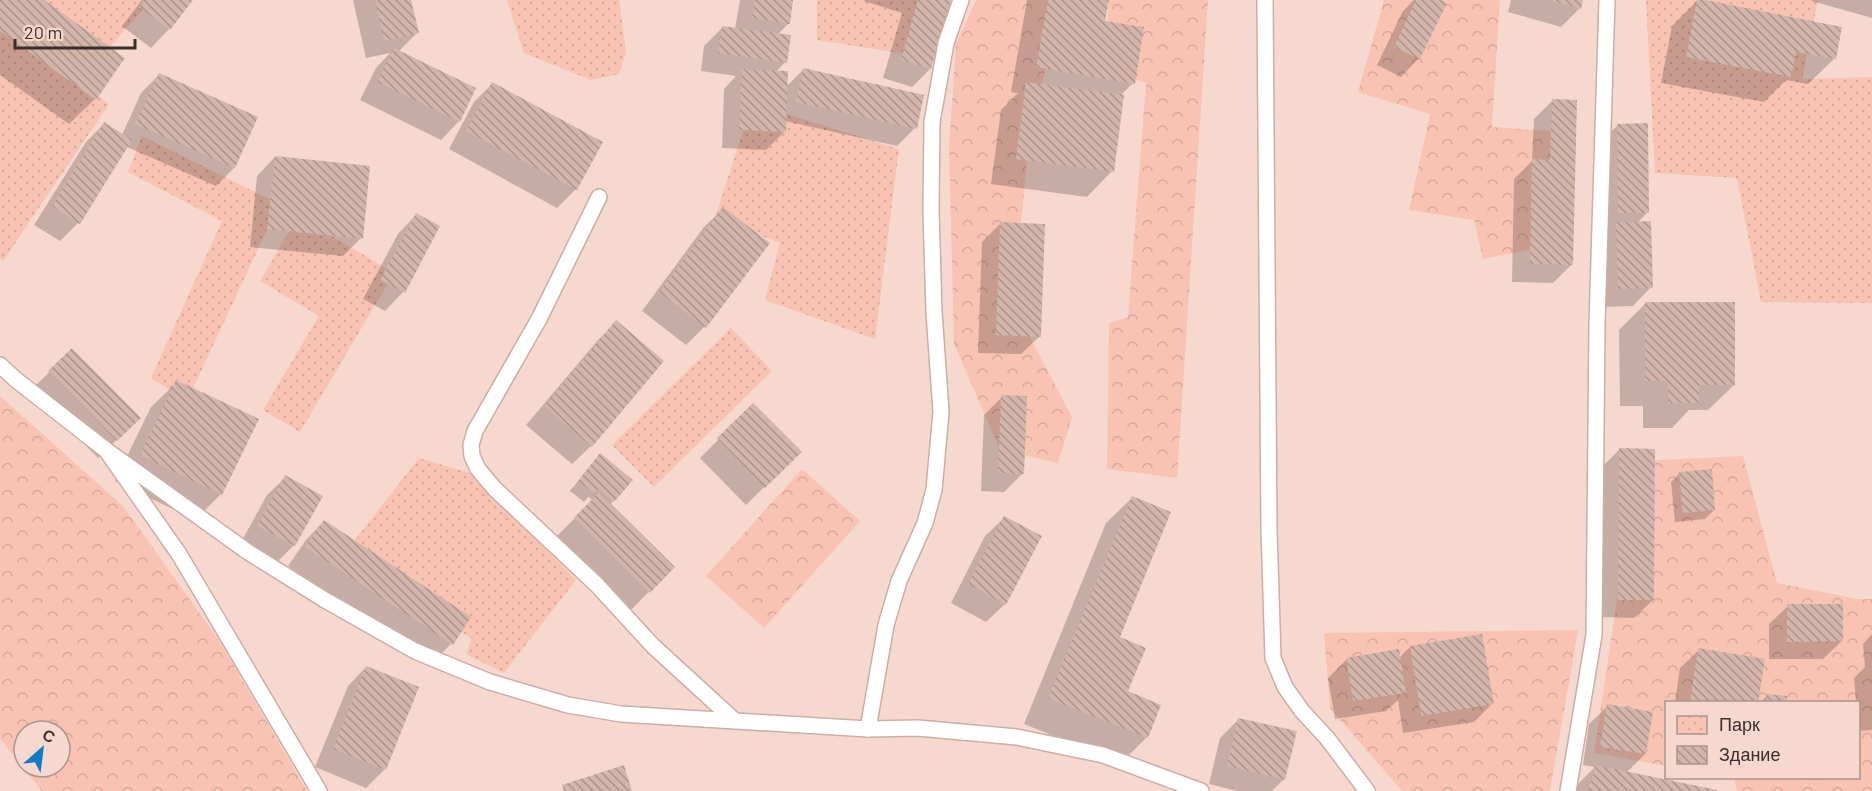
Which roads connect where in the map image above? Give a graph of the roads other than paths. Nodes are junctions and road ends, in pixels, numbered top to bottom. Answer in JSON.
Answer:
{"nodes":[{"id":1,"x":961,"y":0,"type":"edge"},
{"id":2,"x":1265,"y":0,"type":"edge"},
{"id":3,"x":1607,"y":0,"type":"edge"},
{"id":4,"x":598,"y":196,"type":"dead end"},
{"id":5,"x":0,"y":365,"type":"edge"},
{"id":6,"x":106,"y":450,"type":"junction"},
{"id":7,"x":735,"y":721,"type":"junction"},
{"id":8,"x":868,"y":729,"type":"junction"},
{"id":9,"x":320,"y":791,"type":"edge"},
{"id":10,"x":1201,"y":791,"type":"edge"},
{"id":11,"x":1367,"y":791,"type":"edge"},
{"id":12,"x":1568,"y":791,"type":"edge"}],
"edges":[{"from":1,"to":8,"type":"lane"},
{"from":2,"to":11,"type":"lane"},
{"from":3,"to":12,"type":"lane"},
{"from":4,"to":7,"type":"lane"},
{"from":5,"to":6,"type":"lane"},
{"from":6,"to":7,"type":"lane"},
{"from":6,"to":9,"type":"lane"},
{"from":7,"to":8,"type":"lane"},
{"from":8,"to":10,"type":"lane"}]}
